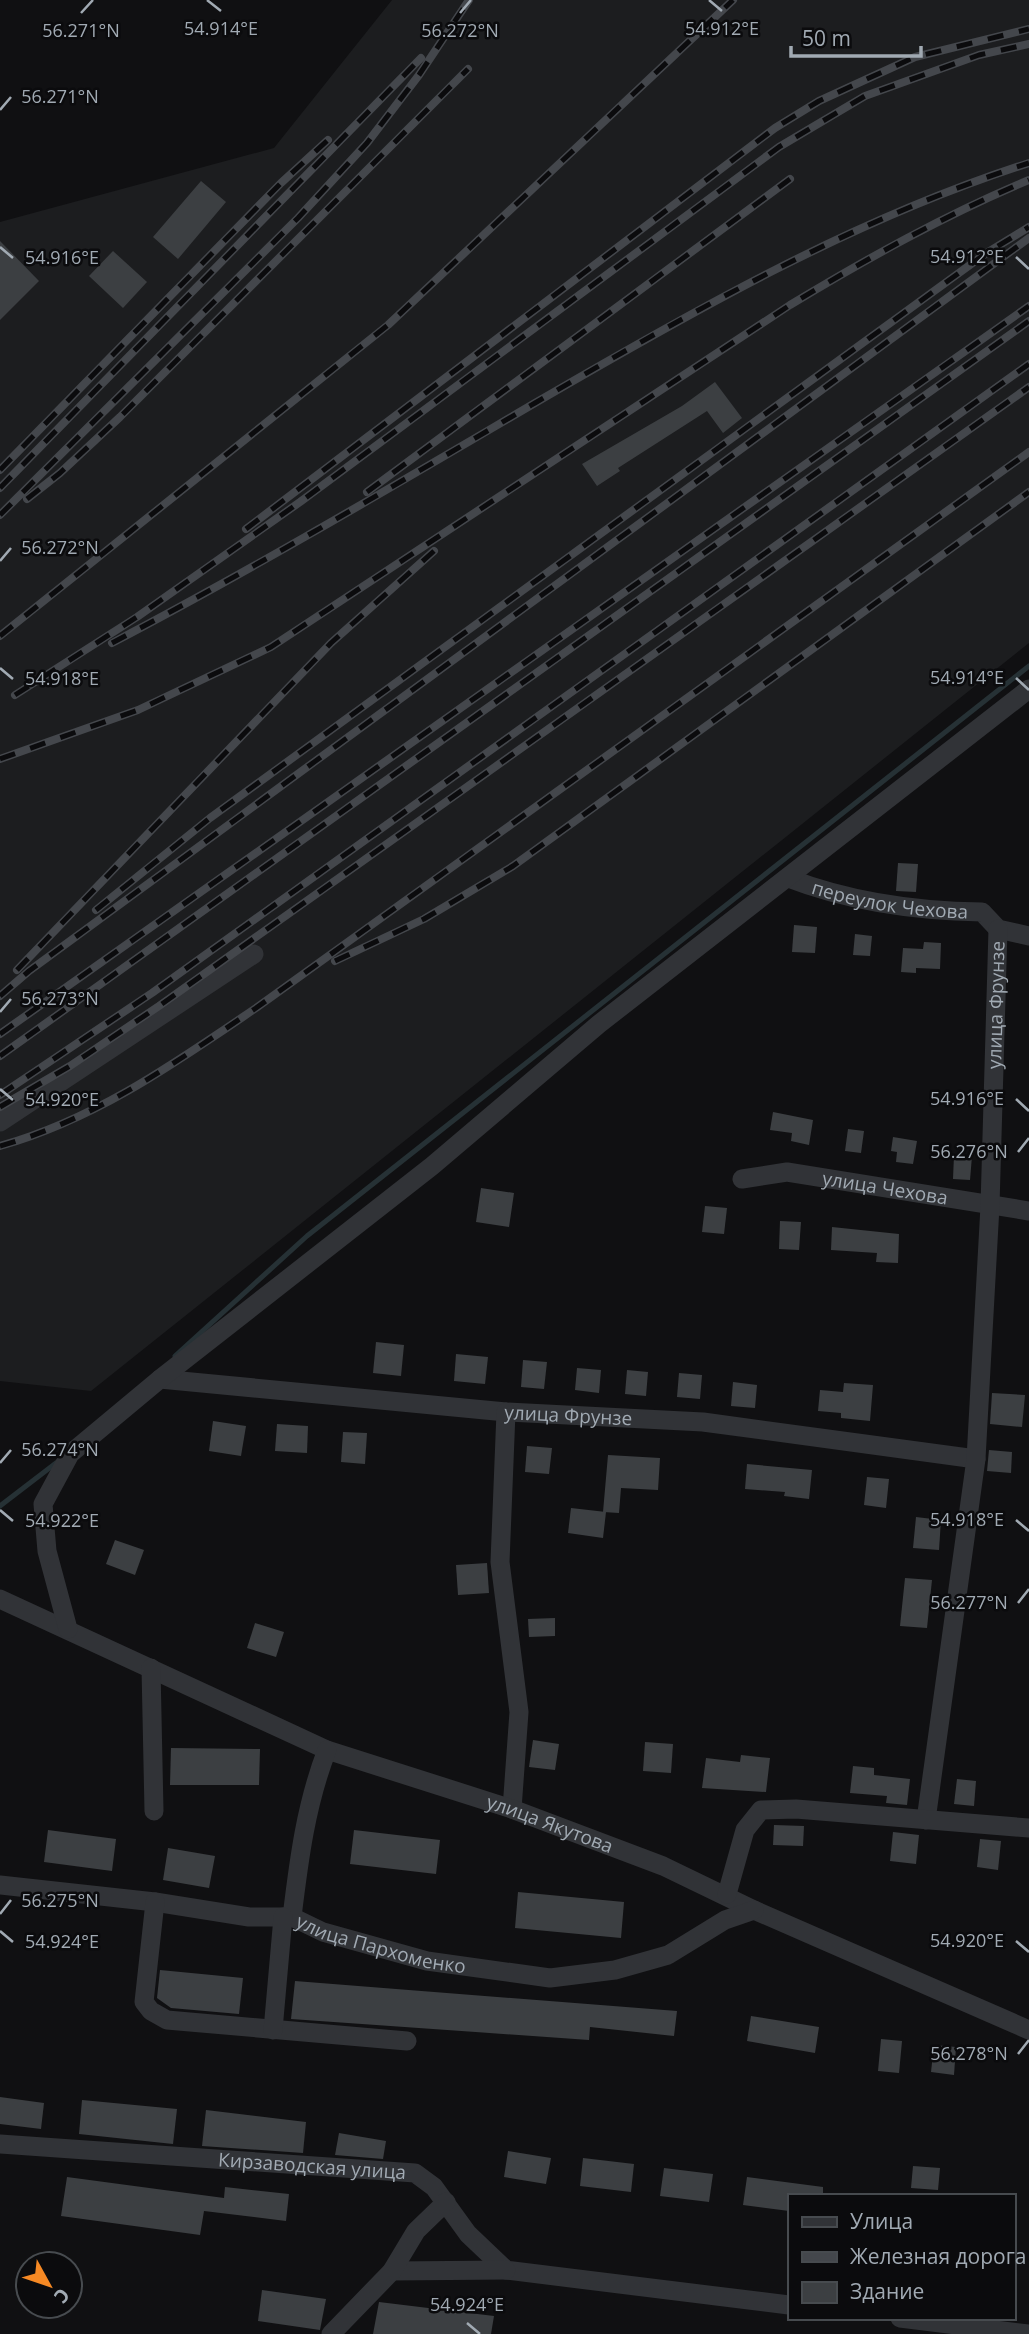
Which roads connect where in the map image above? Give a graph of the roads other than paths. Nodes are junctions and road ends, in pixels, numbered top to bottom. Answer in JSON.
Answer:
{"nodes":[{"id":1,"x":1029,"y":689,"type":"edge"},
{"id":2,"x":788,"y":878,"type":"junction"},
{"id":3,"x":998,"y":929,"type":"junction"},
{"id":4,"x":1029,"y":936,"type":"edge"},
{"id":5,"x":254,"y":954,"type":"dead end"},
{"id":6,"x":0,"y":1122,"type":"edge"},
{"id":7,"x":743,"y":1179,"type":"dead end"},
{"id":8,"x":990,"y":1206,"type":"junction"},
{"id":9,"x":1029,"y":1211,"type":"edge"},
{"id":10,"x":160,"y":1379,"type":"junction"},
{"id":11,"x":506,"y":1412,"type":"junction"},
{"id":12,"x":976,"y":1459,"type":"junction"},
{"id":13,"x":0,"y":1600,"type":"edge"},
{"id":14,"x":68,"y":1629,"type":"junction"},
{"id":15,"x":150,"y":1668,"type":"junction"},
{"id":16,"x":327,"y":1750,"type":"junction"},
{"id":17,"x":512,"y":1809,"type":"junction"},
{"id":18,"x":154,"y":1811,"type":"dead end"},
{"id":19,"x":926,"y":1819,"type":"junction"},
{"id":20,"x":1029,"y":1828,"type":"edge"},
{"id":21,"x":0,"y":1885,"type":"edge"},
{"id":22,"x":727,"y":1894,"type":"junction"},
{"id":23,"x":155,"y":1902,"type":"junction"},
{"id":24,"x":754,"y":1910,"type":"junction"},
{"id":25,"x":287,"y":1917,"type":"junction"},
{"id":26,"x":273,"y":2030,"type":"junction"},
{"id":27,"x":1029,"y":2031,"type":"edge"},
{"id":28,"x":407,"y":2041,"type":"dead end"},
{"id":29,"x":0,"y":2144,"type":"edge"},
{"id":30,"x":446,"y":2202,"type":"junction"},
{"id":31,"x":506,"y":2270,"type":"junction"},
{"id":32,"x":392,"y":2272,"type":"junction"},
{"id":33,"x":788,"y":2305,"type":"edge"},
{"id":34,"x":916,"y":2320,"type":"edge"},
{"id":35,"x":331,"y":2334,"type":"edge"},
{"id":36,"x":1028,"y":2334,"type":"edge"}],
"edges":[{"from":1,"to":2,"type":"street"},
{"from":2,"to":3,"type":"street","name":"переулок Чехова"},
{"from":2,"to":10,"type":"street"},
{"from":3,"to":4,"type":"street","name":"переулок Чехова"},
{"from":3,"to":8,"type":"street","name":"улица Фрунзе"},
{"from":5,"to":6,"type":"street"},
{"from":7,"to":8,"type":"street","name":"улица Чехова"},
{"from":8,"to":9,"type":"street","name":"улица Чехова"},
{"from":8,"to":12,"type":"street","name":"улица Фрунзе"},
{"from":10,"to":11,"type":"street","name":"улица Фрунзе"},
{"from":10,"to":14,"type":"street"},
{"from":11,"to":12,"type":"street","name":"улица Фрунзе"},
{"from":11,"to":17,"type":"street"},
{"from":12,"to":19,"type":"street","name":"улица Фрунзе"},
{"from":13,"to":14,"type":"street","name":"улица Якутова"},
{"from":14,"to":15,"type":"street","name":"улица Якутова"},
{"from":15,"to":16,"type":"street","name":"улица Якутова"},
{"from":15,"to":18,"type":"street"},
{"from":16,"to":17,"type":"street","name":"улица Якутова"},
{"from":16,"to":25,"type":"street"},
{"from":17,"to":22,"type":"street","name":"улица Якутова"},
{"from":19,"to":20,"type":"street"},
{"from":19,"to":22,"type":"street"},
{"from":21,"to":23,"type":"street","name":"улица Пархоменко"},
{"from":22,"to":24,"type":"street","name":"улица Якутова"},
{"from":23,"to":25,"type":"street","name":"улица Пархоменко"},
{"from":23,"to":26,"type":"street"},
{"from":24,"to":25,"type":"street","name":"улица Пархоменко"},
{"from":24,"to":27,"type":"street","name":"улица Якутова"},
{"from":25,"to":26,"type":"street"},
{"from":26,"to":28,"type":"street"},
{"from":29,"to":30,"type":"street","name":"Кирзаводская улица"},
{"from":30,"to":31,"type":"street","name":"Кирзаводская улица"},
{"from":30,"to":32,"type":"street"},
{"from":31,"to":32,"type":"street"},
{"from":31,"to":33,"type":"street"},
{"from":32,"to":35,"type":"street"},
{"from":34,"to":36,"type":"street"}]}
